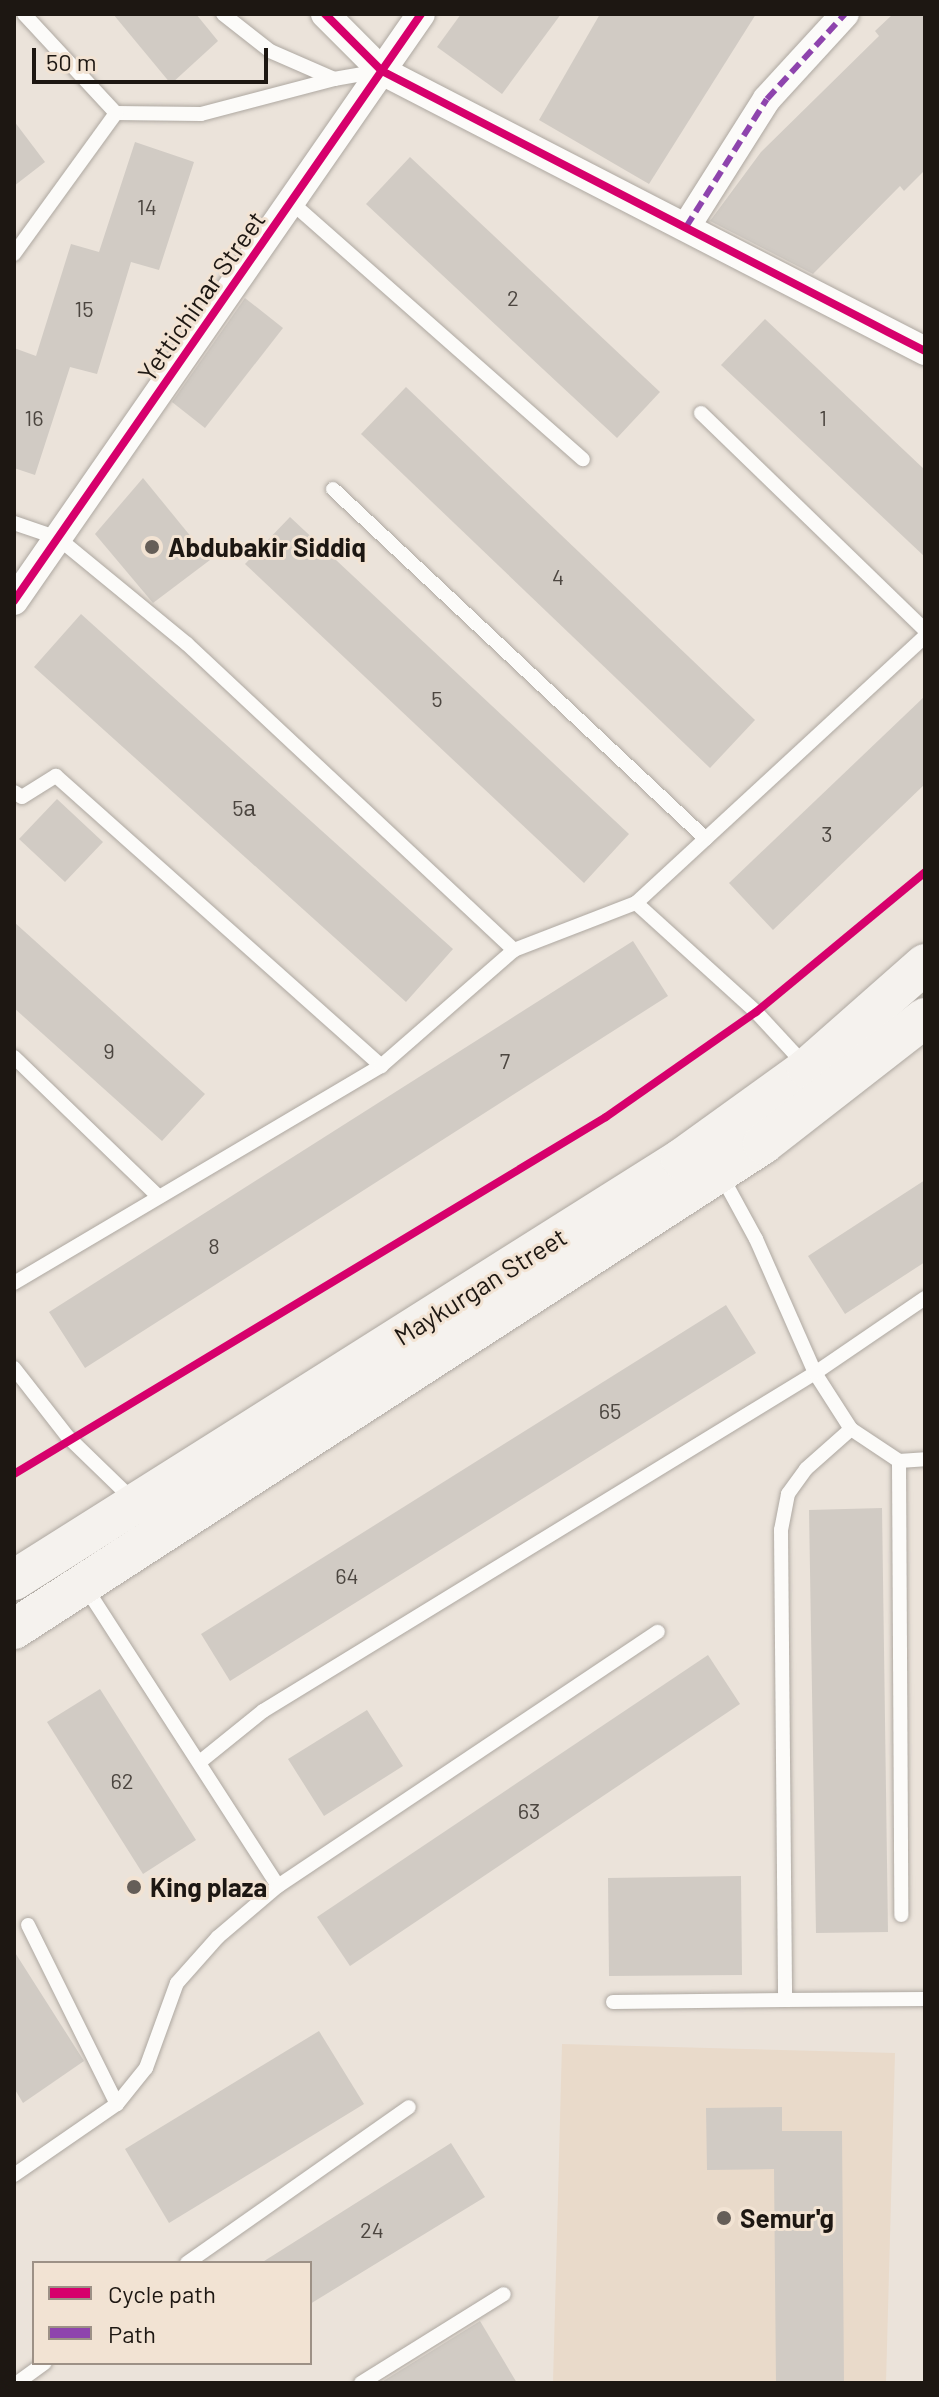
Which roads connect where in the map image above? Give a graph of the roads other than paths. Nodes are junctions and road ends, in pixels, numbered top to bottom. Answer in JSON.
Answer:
{"nodes":[{"id":1,"x":24,"y":14,"type":"edge"},
{"id":2,"x":223,"y":14,"type":"edge"},
{"id":3,"x":325,"y":14,"type":"edge"},
{"id":4,"x":421,"y":14,"type":"edge"},
{"id":5,"x":845,"y":14,"type":"edge"},
{"id":6,"x":382,"y":71,"type":"junction"},
{"id":7,"x":334,"y":79,"type":"junction"},
{"id":8,"x":116,"y":113,"type":"junction"},
{"id":9,"x":291,"y":202,"type":"junction"},
{"id":10,"x":686,"y":227,"type":"junction"},
{"id":11,"x":14,"y":254,"type":"edge"},
{"id":12,"x":925,"y":351,"type":"edge"},
{"id":13,"x":701,"y":413,"type":"dead end"},
{"id":14,"x":583,"y":459,"type":"dead end"},
{"id":15,"x":333,"y":489,"type":"dead end"},
{"id":16,"x":14,"y":523,"type":"edge"},
{"id":17,"x":58,"y":538,"type":"junction"},
{"id":18,"x":14,"y":601,"type":"edge"},
{"id":19,"x":925,"y":630,"type":"edge"},
{"id":20,"x":925,"y":636,"type":"edge"},
{"id":21,"x":14,"y":792,"type":"edge"},
{"id":22,"x":706,"y":839,"type":"junction"},
{"id":23,"x":636,"y":903,"type":"junction"},
{"id":24,"x":514,"y":950,"type":"junction"},
{"id":25,"x":925,"y":964,"type":"edge"},
{"id":26,"x":925,"y":1018,"type":"edge"},
{"id":27,"x":14,"y":1057,"type":"edge"},
{"id":28,"x":381,"y":1066,"type":"junction"},
{"id":29,"x":807,"y":1068,"type":"junction"},
{"id":30,"x":720,"y":1172,"type":"junction"},
{"id":31,"x":156,"y":1194,"type":"junction"},
{"id":32,"x":14,"y":1283,"type":"edge"},
{"id":33,"x":925,"y":1298,"type":"edge"},
{"id":34,"x":14,"y":1368,"type":"edge"},
{"id":35,"x":815,"y":1373,"type":"junction"},
{"id":36,"x":851,"y":1429,"type":"junction"},
{"id":37,"x":925,"y":1459,"type":"edge"},
{"id":38,"x":899,"y":1461,"type":"junction"},
{"id":39,"x":137,"y":1503,"type":"junction"},
{"id":40,"x":14,"y":1580,"type":"edge"},
{"id":41,"x":84,"y":1585,"type":"junction"},
{"id":42,"x":14,"y":1629,"type":"edge"},
{"id":43,"x":658,"y":1632,"type":"dead end"},
{"id":44,"x":201,"y":1761,"type":"junction"},
{"id":45,"x":278,"y":1886,"type":"junction"},
{"id":46,"x":901,"y":1915,"type":"dead end"},
{"id":47,"x":28,"y":1925,"type":"dead end"},
{"id":48,"x":925,"y":1999,"type":"edge"},
{"id":49,"x":785,"y":2000,"type":"junction"},
{"id":50,"x":613,"y":2002,"type":"dead end"},
{"id":51,"x":117,"y":2104,"type":"junction"},
{"id":52,"x":409,"y":2107,"type":"dead end"},
{"id":53,"x":14,"y":2175,"type":"edge"},
{"id":54,"x":190,"y":2261,"type":"edge"},
{"id":55,"x":504,"y":2294,"type":"dead end"},
{"id":56,"x":42,"y":2365,"type":"edge"},
{"id":57,"x":17,"y":2383,"type":"edge"},
{"id":58,"x":361,"y":2383,"type":"edge"}],
"edges":[{"from":1,"to":8,"type":"lane"},
{"from":2,"to":7,"type":"lane"},
{"from":3,"to":6,"type":"street"},
{"from":4,"to":6,"type":"street","name":"Yettichinаr Street"},
{"from":5,"to":10,"type":"street"},
{"from":6,"to":7,"type":"lane"},
{"from":6,"to":9,"type":"street","name":"Yettichinаr Street"},
{"from":6,"to":10,"type":"street"},
{"from":7,"to":8,"type":"lane"},
{"from":8,"to":11,"type":"lane"},
{"from":9,"to":14,"type":"lane"},
{"from":9,"to":17,"type":"street","name":"Yettichinаr Street"},
{"from":10,"to":12,"type":"street"},
{"from":13,"to":19,"type":"lane"},
{"from":15,"to":22,"type":"lane"},
{"from":16,"to":17,"type":"lane"},
{"from":17,"to":18,"type":"street","name":"Yettichinаr Street"},
{"from":17,"to":24,"type":"lane"},
{"from":20,"to":22,"type":"lane"},
{"from":21,"to":28,"type":"lane"},
{"from":22,"to":23,"type":"lane"},
{"from":23,"to":24,"type":"lane"},
{"from":23,"to":29,"type":"lane"},
{"from":24,"to":28,"type":"lane"},
{"from":25,"to":29,"type":"main road","name":"Maykurgan Street"},
{"from":26,"to":30,"type":"main road","name":"Maykurgan Street"},
{"from":27,"to":31,"type":"lane"},
{"from":28,"to":31,"type":"lane"},
{"from":29,"to":39,"type":"main road","name":"Maykurgan Street"},
{"from":30,"to":35,"type":"lane"},
{"from":30,"to":41,"type":"main road","name":"Maykurgan Street"},
{"from":31,"to":32,"type":"lane"},
{"from":33,"to":35,"type":"lane"},
{"from":34,"to":39,"type":"lane"},
{"from":35,"to":36,"type":"lane"},
{"from":35,"to":44,"type":"lane"},
{"from":36,"to":38,"type":"lane"},
{"from":36,"to":49,"type":"lane"},
{"from":37,"to":38,"type":"lane"},
{"from":38,"to":46,"type":"lane"},
{"from":39,"to":40,"type":"main road","name":"Maykurgan Street"},
{"from":41,"to":42,"type":"main road","name":"Maykurgan Street"},
{"from":41,"to":44,"type":"lane"},
{"from":43,"to":45,"type":"lane"},
{"from":44,"to":45,"type":"lane"},
{"from":45,"to":51,"type":"lane"},
{"from":47,"to":51,"type":"lane"},
{"from":48,"to":49,"type":"lane"},
{"from":49,"to":50,"type":"lane"},
{"from":51,"to":53,"type":"lane"},
{"from":52,"to":54,"type":"lane"},
{"from":55,"to":58,"type":"lane"},
{"from":56,"to":57,"type":"lane"}]}
